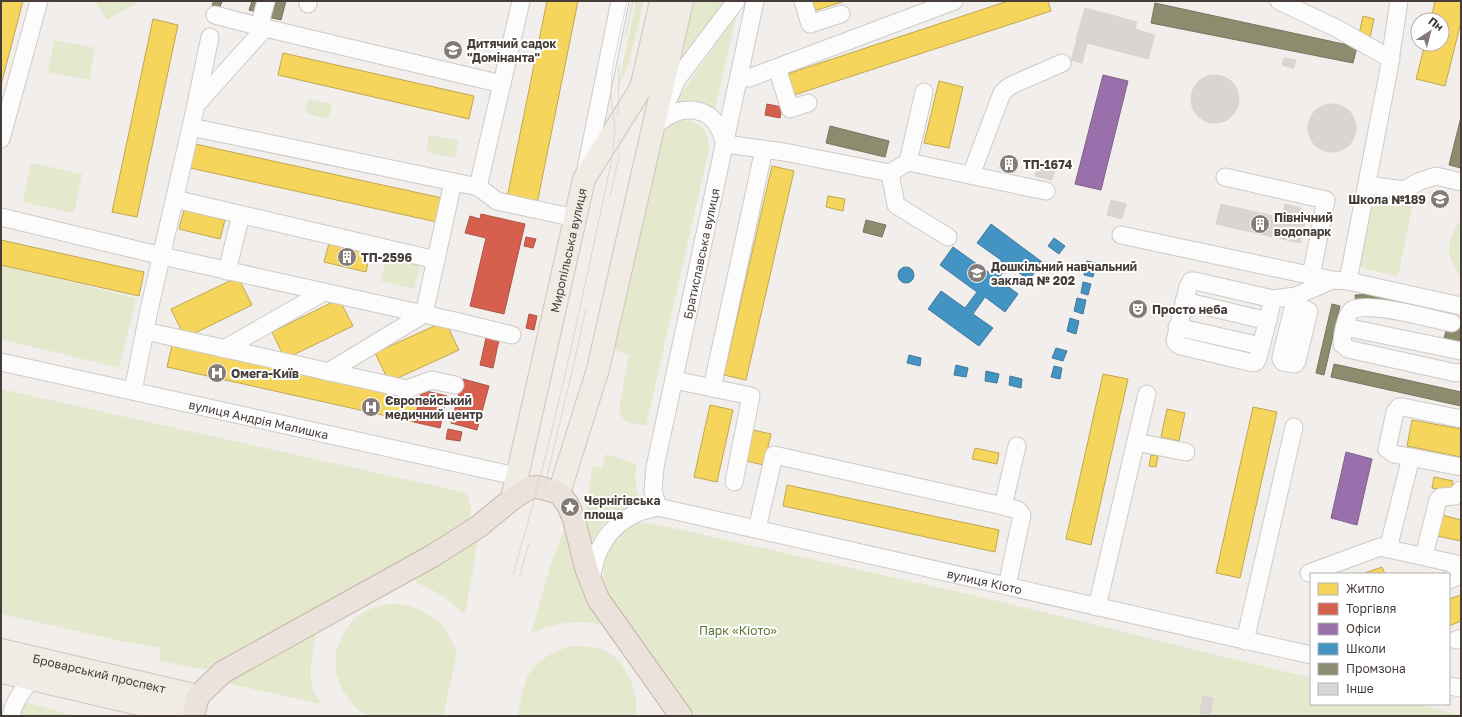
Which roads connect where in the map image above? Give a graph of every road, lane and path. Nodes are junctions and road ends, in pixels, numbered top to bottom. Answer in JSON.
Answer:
{"nodes":[{"id":1,"x":38,"y":1,"type":"edge"},
{"id":2,"x":266,"y":1,"type":"edge"},
{"id":3,"x":521,"y":1,"type":"edge"},
{"id":4,"x":620,"y":1,"type":"edge"},
{"id":5,"x":661,"y":1,"type":"edge"},
{"id":6,"x":682,"y":1,"type":"edge"},
{"id":7,"x":736,"y":1,"type":"edge"},
{"id":8,"x":755,"y":1,"type":"edge"},
{"id":9,"x":803,"y":1,"type":"edge"},
{"id":10,"x":954,"y":1,"type":"edge"},
{"id":11,"x":1279,"y":1,"type":"edge"},
{"id":12,"x":1399,"y":1,"type":"edge"},
{"id":13,"x":841,"y":14,"type":"dead end"},
{"id":14,"x":215,"y":15,"type":"dead end"},
{"id":15,"x":262,"y":28,"type":"junction"},
{"id":16,"x":210,"y":37,"type":"dead end"},
{"id":17,"x":1390,"y":59,"type":"junction"},
{"id":18,"x":1062,"y":63,"type":"dead end"},
{"id":19,"x":777,"y":68,"type":"junction"},
{"id":20,"x":739,"y":78,"type":"junction"},
{"id":21,"x":502,"y":84,"type":"junction"},
{"id":22,"x":924,"y":92,"type":"dead end"},
{"id":23,"x":638,"y":93,"type":"junction"},
{"id":24,"x":808,"y":103,"type":"dead end"},
{"id":25,"x":196,"y":105,"type":"junction"},
{"id":26,"x":661,"y":118,"type":"junction"},
{"id":27,"x":191,"y":127,"type":"junction"},
{"id":28,"x":1,"y":139,"type":"edge"},
{"id":29,"x":725,"y":144,"type":"junction"},
{"id":30,"x":764,"y":149,"type":"junction"},
{"id":31,"x":908,"y":162,"type":"junction"},
{"id":32,"x":890,"y":173,"type":"junction"},
{"id":33,"x":971,"y":175,"type":"junction"},
{"id":34,"x":1225,"y":177,"type":"dead end"},
{"id":35,"x":584,"y":179,"type":"junction"},
{"id":36,"x":453,"y":182,"type":"junction"},
{"id":37,"x":1461,"y":182,"type":"edge"},
{"id":38,"x":1368,"y":184,"type":"junction"},
{"id":39,"x":478,"y":187,"type":"junction"},
{"id":40,"x":1046,"y":191,"type":"dead end"},
{"id":41,"x":175,"y":199,"type":"junction"},
{"id":42,"x":241,"y":215,"type":"junction"},
{"id":43,"x":1,"y":217,"type":"edge"},
{"id":44,"x":575,"y":218,"type":"junction"},
{"id":45,"x":1121,"y":236,"type":"dead end"},
{"id":46,"x":948,"y":237,"type":"dead end"},
{"id":47,"x":162,"y":256,"type":"junction"},
{"id":48,"x":436,"y":260,"type":"junction"},
{"id":49,"x":227,"y":271,"type":"junction"},
{"id":50,"x":1311,"y":276,"type":"junction"},
{"id":51,"x":1340,"y":280,"type":"junction"},
{"id":52,"x":324,"y":292,"type":"junction"},
{"id":53,"x":1273,"y":299,"type":"junction"},
{"id":54,"x":1184,"y":301,"type":"junction"},
{"id":55,"x":1461,"y":306,"type":"edge"},
{"id":56,"x":424,"y":314,"type":"junction"},
{"id":57,"x":1268,"y":321,"type":"junction"},
{"id":58,"x":1452,"y":323,"type":"dead end"},
{"id":59,"x":1345,"y":327,"type":"junction"},
{"id":60,"x":145,"y":331,"type":"junction"},
{"id":61,"x":512,"y":335,"type":"dead end"},
{"id":62,"x":224,"y":349,"type":"junction"},
{"id":63,"x":1461,"y":351,"type":"edge"},
{"id":64,"x":1,"y":362,"type":"edge"},
{"id":65,"x":328,"y":372,"type":"junction"},
{"id":66,"x":1461,"y":372,"type":"edge"},
{"id":67,"x":674,"y":380,"type":"junction"},
{"id":68,"x":455,"y":385,"type":"dead end"},
{"id":69,"x":712,"y":388,"type":"junction"},
{"id":70,"x":133,"y":391,"type":"junction"},
{"id":71,"x":1147,"y":394,"type":"dead end"},
{"id":72,"x":1461,"y":419,"type":"edge"},
{"id":73,"x":1294,"y":426,"type":"dead end"},
{"id":74,"x":1136,"y":442,"type":"junction"},
{"id":75,"x":1016,"y":446,"type":"dead end"},
{"id":76,"x":1186,"y":452,"type":"dead end"},
{"id":77,"x":1411,"y":457,"type":"junction"},
{"id":78,"x":1461,"y":467,"type":"edge"},
{"id":79,"x":516,"y":476,"type":"junction"},
{"id":80,"x":734,"y":482,"type":"dead end"},
{"id":81,"x":1461,"y":490,"type":"edge"},
{"id":82,"x":559,"y":493,"type":"junction"},
{"id":83,"x":512,"y":499,"type":"junction"},
{"id":84,"x":1003,"y":506,"type":"junction"},
{"id":85,"x":658,"y":507,"type":"junction"},
{"id":86,"x":757,"y":529,"type":"junction"},
{"id":87,"x":1388,"y":549,"type":"junction"},
{"id":88,"x":1424,"y":556,"type":"junction"},
{"id":89,"x":1461,"y":565,"type":"edge"},
{"id":90,"x":1309,"y":573,"type":"dead end"},
{"id":91,"x":1461,"y":575,"type":"edge"},
{"id":92,"x":1450,"y":580,"type":"edge"},
{"id":93,"x":591,"y":583,"type":"junction"},
{"id":94,"x":1007,"y":586,"type":"junction"},
{"id":95,"x":1097,"y":606,"type":"junction"},
{"id":96,"x":1245,"y":641,"type":"junction"},
{"id":97,"x":1,"y":650,"type":"edge"},
{"id":98,"x":1310,"y":655,"type":"edge"},
{"id":99,"x":1,"y":672,"type":"edge"},
{"id":100,"x":32,"y":679,"type":"junction"},
{"id":101,"x":1450,"y":686,"type":"edge"},
{"id":102,"x":1461,"y":688,"type":"edge"},
{"id":103,"x":196,"y":706,"type":"edge"},
{"id":104,"x":11,"y":716,"type":"edge"},
{"id":105,"x":190,"y":716,"type":"edge"},
{"id":106,"x":681,"y":716,"type":"edge"}],
"edges":[{"from":1,"to":28,"type":"street"},
{"from":2,"to":15,"type":"street"},
{"from":3,"to":21,"type":"street"},
{"from":4,"to":35,"type":"street","name":"Миропільська вулиця"},
{"from":5,"to":23,"type":"main road"},
{"from":6,"to":26,"type":"main road"},
{"from":7,"to":26,"type":"street"},
{"from":8,"to":20,"type":"street","name":"Братиславська вулиця"},
{"from":9,"to":13,"type":"street"},
{"from":10,"to":19,"type":"street"},
{"from":11,"to":17,"type":"street"},
{"from":12,"to":17,"type":"street"},
{"from":14,"to":15,"type":"street"},
{"from":15,"to":21,"type":"street"},
{"from":15,"to":25,"type":"street"},
{"from":16,"to":25,"type":"street"},
{"from":17,"to":38,"type":"street"},
{"from":18,"to":33,"type":"street"},
{"from":19,"to":20,"type":"street"},
{"from":19,"to":24,"type":"street"},
{"from":20,"to":29,"type":"street","name":"Братиславська вулиця"},
{"from":21,"to":39,"type":"street"},
{"from":22,"to":31,"type":"street"},
{"from":23,"to":26,"type":"main road"},
{"from":23,"to":35,"type":"main road"},
{"from":25,"to":27,"type":"street"},
{"from":26,"to":29,"type":"street"},
{"from":26,"to":82,"type":"main road"},
{"from":27,"to":36,"type":"street"},
{"from":27,"to":41,"type":"street"},
{"from":29,"to":30,"type":"street"},
{"from":29,"to":67,"type":"street","name":"Братиславська вулиця"},
{"from":30,"to":32,"type":"street"},
{"from":30,"to":69,"type":"street"},
{"from":31,"to":32,"type":"street"},
{"from":31,"to":33,"type":"street"},
{"from":32,"to":46,"type":"street"},
{"from":33,"to":40,"type":"street"},
{"from":34,"to":50,"type":"street"},
{"from":35,"to":44,"type":"main road","name":"Миропільська вулиця"},
{"from":36,"to":39,"type":"street"},
{"from":36,"to":48,"type":"street"},
{"from":37,"to":38,"type":"street"},
{"from":38,"to":51,"type":"street"},
{"from":39,"to":44,"type":"street"},
{"from":41,"to":42,"type":"street"},
{"from":41,"to":47,"type":"street"},
{"from":42,"to":48,"type":"street"},
{"from":42,"to":49,"type":"street"},
{"from":43,"to":47,"type":"street"},
{"from":44,"to":79,"type":"main road","name":"Миропільська вулиця"},
{"from":45,"to":50,"type":"street"},
{"from":47,"to":49,"type":"street"},
{"from":47,"to":60,"type":"street"},
{"from":48,"to":56,"type":"street"},
{"from":49,"to":52,"type":"street"},
{"from":50,"to":51,"type":"street"},
{"from":51,"to":53,"type":"street"},
{"from":51,"to":55,"type":"street"},
{"from":52,"to":56,"type":"street"},
{"from":52,"to":62,"type":"street"},
{"from":53,"to":54,"type":"street"},
{"from":53,"to":57,"type":"street"},
{"from":54,"to":57,"type":"street"},
{"from":54,"to":57,"type":"street"},
{"from":56,"to":61,"type":"street"},
{"from":56,"to":65,"type":"street"},
{"from":58,"to":59,"type":"street"},
{"from":59,"to":63,"type":"street"},
{"from":59,"to":66,"type":"street"},
{"from":60,"to":62,"type":"street"},
{"from":60,"to":70,"type":"street"},
{"from":62,"to":65,"type":"street"},
{"from":64,"to":70,"type":"street","name":"вулиця Андрія Малишка"},
{"from":65,"to":68,"type":"street"},
{"from":67,"to":69,"type":"street"},
{"from":67,"to":85,"type":"street","name":"Братиславська вулиця"},
{"from":69,"to":80,"type":"street"},
{"from":70,"to":79,"type":"street","name":"вулиця Андрія Малишка"},
{"from":71,"to":74,"type":"street"},
{"from":72,"to":77,"type":"street"},
{"from":73,"to":96,"type":"street"},
{"from":74,"to":76,"type":"street"},
{"from":74,"to":95,"type":"street"},
{"from":75,"to":84,"type":"street"},
{"from":77,"to":78,"type":"street"},
{"from":77,"to":87,"type":"street"},
{"from":79,"to":83,"type":"main road","name":"Миропільська вулиця"},
{"from":81,"to":88,"type":"street"},
{"from":82,"to":83,"type":"highway"},
{"from":82,"to":93,"type":"highway"},
{"from":83,"to":103,"type":"highway"},
{"from":84,"to":86,"type":"street"},
{"from":84,"to":94,"type":"street"},
{"from":85,"to":86,"type":"street","name":"вулиця Кіото"},
{"from":85,"to":93,"type":"street"},
{"from":86,"to":94,"type":"street","name":"вулиця Кіото"},
{"from":87,"to":88,"type":"street"},
{"from":87,"to":90,"type":"street"},
{"from":88,"to":89,"type":"street"},
{"from":91,"to":92,"type":"street"},
{"from":93,"to":106,"type":"highway"},
{"from":94,"to":95,"type":"street","name":"вулиця Кіото"},
{"from":95,"to":96,"type":"street","name":"вулиця Кіото"},
{"from":96,"to":98,"type":"street","name":"вулиця Кіото"},
{"from":97,"to":103,"type":"main road","name":"Броварський проспект"},
{"from":99,"to":100,"type":"main road","name":"Броварський проспект"},
{"from":100,"to":104,"type":"street"},
{"from":100,"to":105,"type":"main road","name":"Броварський проспект"},
{"from":101,"to":102,"type":"street"}]}
